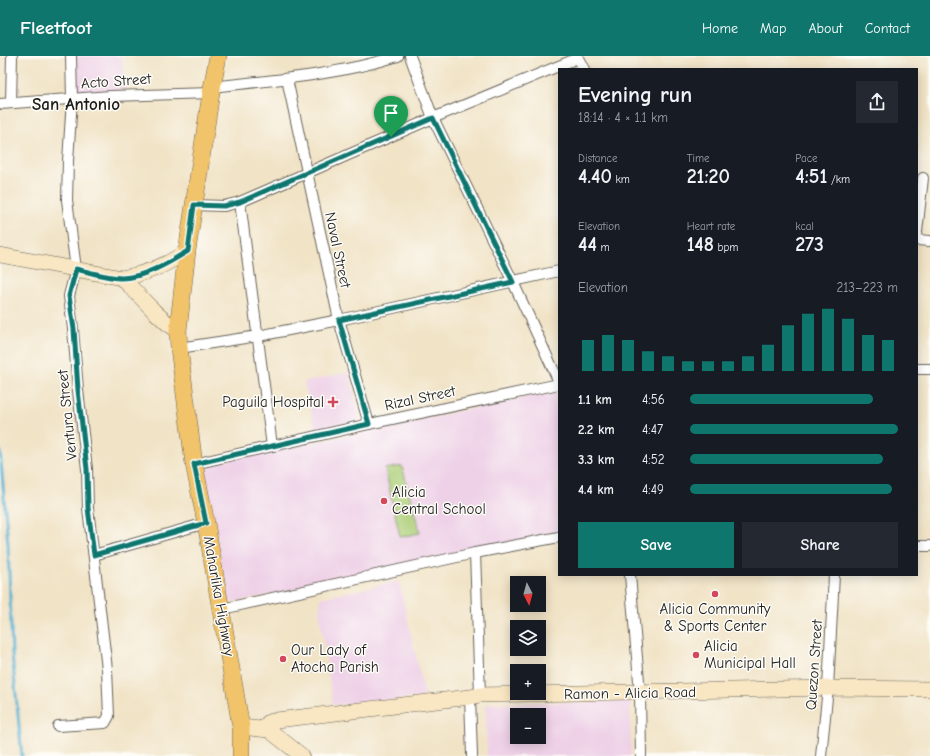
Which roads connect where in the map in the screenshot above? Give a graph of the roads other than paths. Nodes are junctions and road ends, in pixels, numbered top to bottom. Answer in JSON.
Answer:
{"nodes":[{"id":1,"x":12,"y":56,"type":"edge"},
{"id":2,"x":71,"y":56,"type":"edge"},
{"id":3,"x":218,"y":56,"type":"edge"},
{"id":4,"x":398,"y":56,"type":"edge"},
{"id":5,"x":410,"y":56,"type":"edge"},
{"id":6,"x":578,"y":57,"type":"edge"},
{"id":7,"x":584,"y":68,"type":"edge"},
{"id":8,"x":287,"y":79,"type":"junction"},
{"id":9,"x":211,"y":90,"type":"junction"},
{"id":10,"x":72,"y":99,"type":"junction"},
{"id":11,"x":11,"y":103,"type":"junction"},
{"id":12,"x":0,"y":104,"type":"edge"},
{"id":13,"x":433,"y":118,"type":"junction"},
{"id":14,"x":306,"y":174,"type":"junction"},
{"id":15,"x":923,"y":178,"type":"dead end"},
{"id":16,"x":240,"y":202,"type":"junction"},
{"id":17,"x":194,"y":205,"type":"junction"},
{"id":18,"x":918,"y":223,"type":"edge"},
{"id":19,"x":918,"y":240,"type":"edge"},
{"id":20,"x":930,"y":240,"type":"edge"},
{"id":21,"x":188,"y":251,"type":"junction"},
{"id":22,"x":0,"y":255,"type":"edge"},
{"id":23,"x":76,"y":269,"type":"junction"},
{"id":24,"x":558,"y":271,"type":"edge"},
{"id":25,"x":122,"y":278,"type":"junction"},
{"id":26,"x":513,"y":282,"type":"junction"},
{"id":27,"x":339,"y":320,"type":"junction"},
{"id":28,"x":178,"y":331,"type":"junction"},
{"id":29,"x":258,"y":336,"type":"junction"},
{"id":30,"x":179,"y":348,"type":"junction"},
{"id":31,"x":918,"y":369,"type":"edge"},
{"id":32,"x":930,"y":369,"type":"edge"},
{"id":33,"x":558,"y":381,"type":"edge"},
{"id":34,"x":558,"y":383,"type":"edge"},
{"id":35,"x":369,"y":424,"type":"junction"},
{"id":36,"x":272,"y":446,"type":"junction"},
{"id":37,"x":194,"y":464,"type":"junction"},
{"id":38,"x":206,"y":523,"type":"junction"},
{"id":39,"x":558,"y":537,"type":"edge"},
{"id":40,"x":918,"y":546,"type":"edge"},
{"id":41,"x":930,"y":546,"type":"edge"},
{"id":42,"x":475,"y":553,"type":"junction"},
{"id":43,"x":94,"y":555,"type":"junction"},
{"id":44,"x":630,"y":576,"type":"edge"},
{"id":45,"x":834,"y":576,"type":"edge"},
{"id":46,"x":222,"y":609,"type":"junction"},
{"id":47,"x":828,"y":688,"type":"junction"},
{"id":48,"x":930,"y":689,"type":"edge"},
{"id":49,"x":640,"y":693,"type":"junction"},
{"id":50,"x":475,"y":696,"type":"junction"},
{"id":51,"x":58,"y":726,"type":"dead end"},
{"id":52,"x":241,"y":727,"type":"junction"},
{"id":53,"x":262,"y":729,"type":"junction"},
{"id":54,"x":241,"y":756,"type":"edge"},
{"id":55,"x":302,"y":756,"type":"edge"},
{"id":56,"x":472,"y":756,"type":"edge"},
{"id":57,"x":641,"y":756,"type":"edge"},
{"id":58,"x":821,"y":756,"type":"edge"}],
"edges":[{"from":1,"to":11,"type":"street"},
{"from":2,"to":10,"type":"street","name":"Ventura Street"},
{"from":3,"to":9,"type":"main road","name":"Maharlika Highway"},
{"from":4,"to":8,"type":"street","name":"Acto Street"},
{"from":5,"to":13,"type":"street"},
{"from":6,"to":7,"type":"street"},
{"from":6,"to":13,"type":"street"},
{"from":8,"to":9,"type":"street","name":"Acto Street"},
{"from":8,"to":14,"type":"street","name":"Naval Street"},
{"from":9,"to":10,"type":"street","name":"Acto Street"},
{"from":9,"to":17,"type":"main road","name":"Maharlika Highway"},
{"from":10,"to":11,"type":"street","name":"Acto Street"},
{"from":10,"to":23,"type":"street","name":"Ventura Street"},
{"from":11,"to":12,"type":"street","name":"Acto Street"},
{"from":13,"to":14,"type":"street"},
{"from":13,"to":26,"type":"street"},
{"from":14,"to":16,"type":"street"},
{"from":14,"to":27,"type":"street","name":"Naval Street"},
{"from":15,"to":18,"type":"street"},
{"from":16,"to":17,"type":"street"},
{"from":16,"to":29,"type":"street"},
{"from":17,"to":21,"type":"main road","name":"Maharlika Highway"},
{"from":19,"to":20,"type":"street"},
{"from":21,"to":25,"type":"main road"},
{"from":21,"to":28,"type":"main road","name":"Maharlika Highway"},
{"from":22,"to":23,"type":"main road"},
{"from":23,"to":25,"type":"main road"},
{"from":23,"to":43,"type":"street","name":"Ventura Street"},
{"from":24,"to":26,"type":"street"},
{"from":25,"to":28,"type":"main road"},
{"from":26,"to":27,"type":"street"},
{"from":26,"to":33,"type":"street"},
{"from":27,"to":29,"type":"street"},
{"from":27,"to":35,"type":"street","name":"Naval Street"},
{"from":28,"to":30,"type":"main road","name":"Maharlika Highway"},
{"from":29,"to":30,"type":"street"},
{"from":29,"to":36,"type":"street"},
{"from":30,"to":37,"type":"main road","name":"Maharlika Highway"},
{"from":31,"to":32,"type":"street"},
{"from":34,"to":35,"type":"street","name":"Rizal Street"},
{"from":35,"to":36,"type":"street","name":"Rizal Street"},
{"from":36,"to":37,"type":"street","name":"Rizal Street"},
{"from":37,"to":38,"type":"main road","name":"Maharlika Highway"},
{"from":38,"to":43,"type":"street"},
{"from":38,"to":46,"type":"main road","name":"Maharlika Highway"},
{"from":39,"to":42,"type":"street"},
{"from":40,"to":41,"type":"street"},
{"from":42,"to":46,"type":"street"},
{"from":42,"to":50,"type":"street"},
{"from":43,"to":51,"type":"street","name":"Ventura Street"},
{"from":44,"to":49,"type":"street"},
{"from":45,"to":47,"type":"street","name":"Quezon Street"},
{"from":46,"to":52,"type":"main road","name":"Maharlika Highway"},
{"from":47,"to":48,"type":"main road","name":"Ramon - Alicia Road"},
{"from":47,"to":49,"type":"main road","name":"Ramon - Alicia Road"},
{"from":47,"to":58,"type":"street","name":"Quezon Street"},
{"from":49,"to":50,"type":"main road","name":"Ramon - Alicia Road"},
{"from":49,"to":57,"type":"street"},
{"from":50,"to":53,"type":"main road","name":"Ramon - Alicia Road"},
{"from":50,"to":56,"type":"street"},
{"from":52,"to":53,"type":"main road"},
{"from":52,"to":54,"type":"main road","name":"Maharlika Highway"},
{"from":53,"to":55,"type":"main road"}]}
